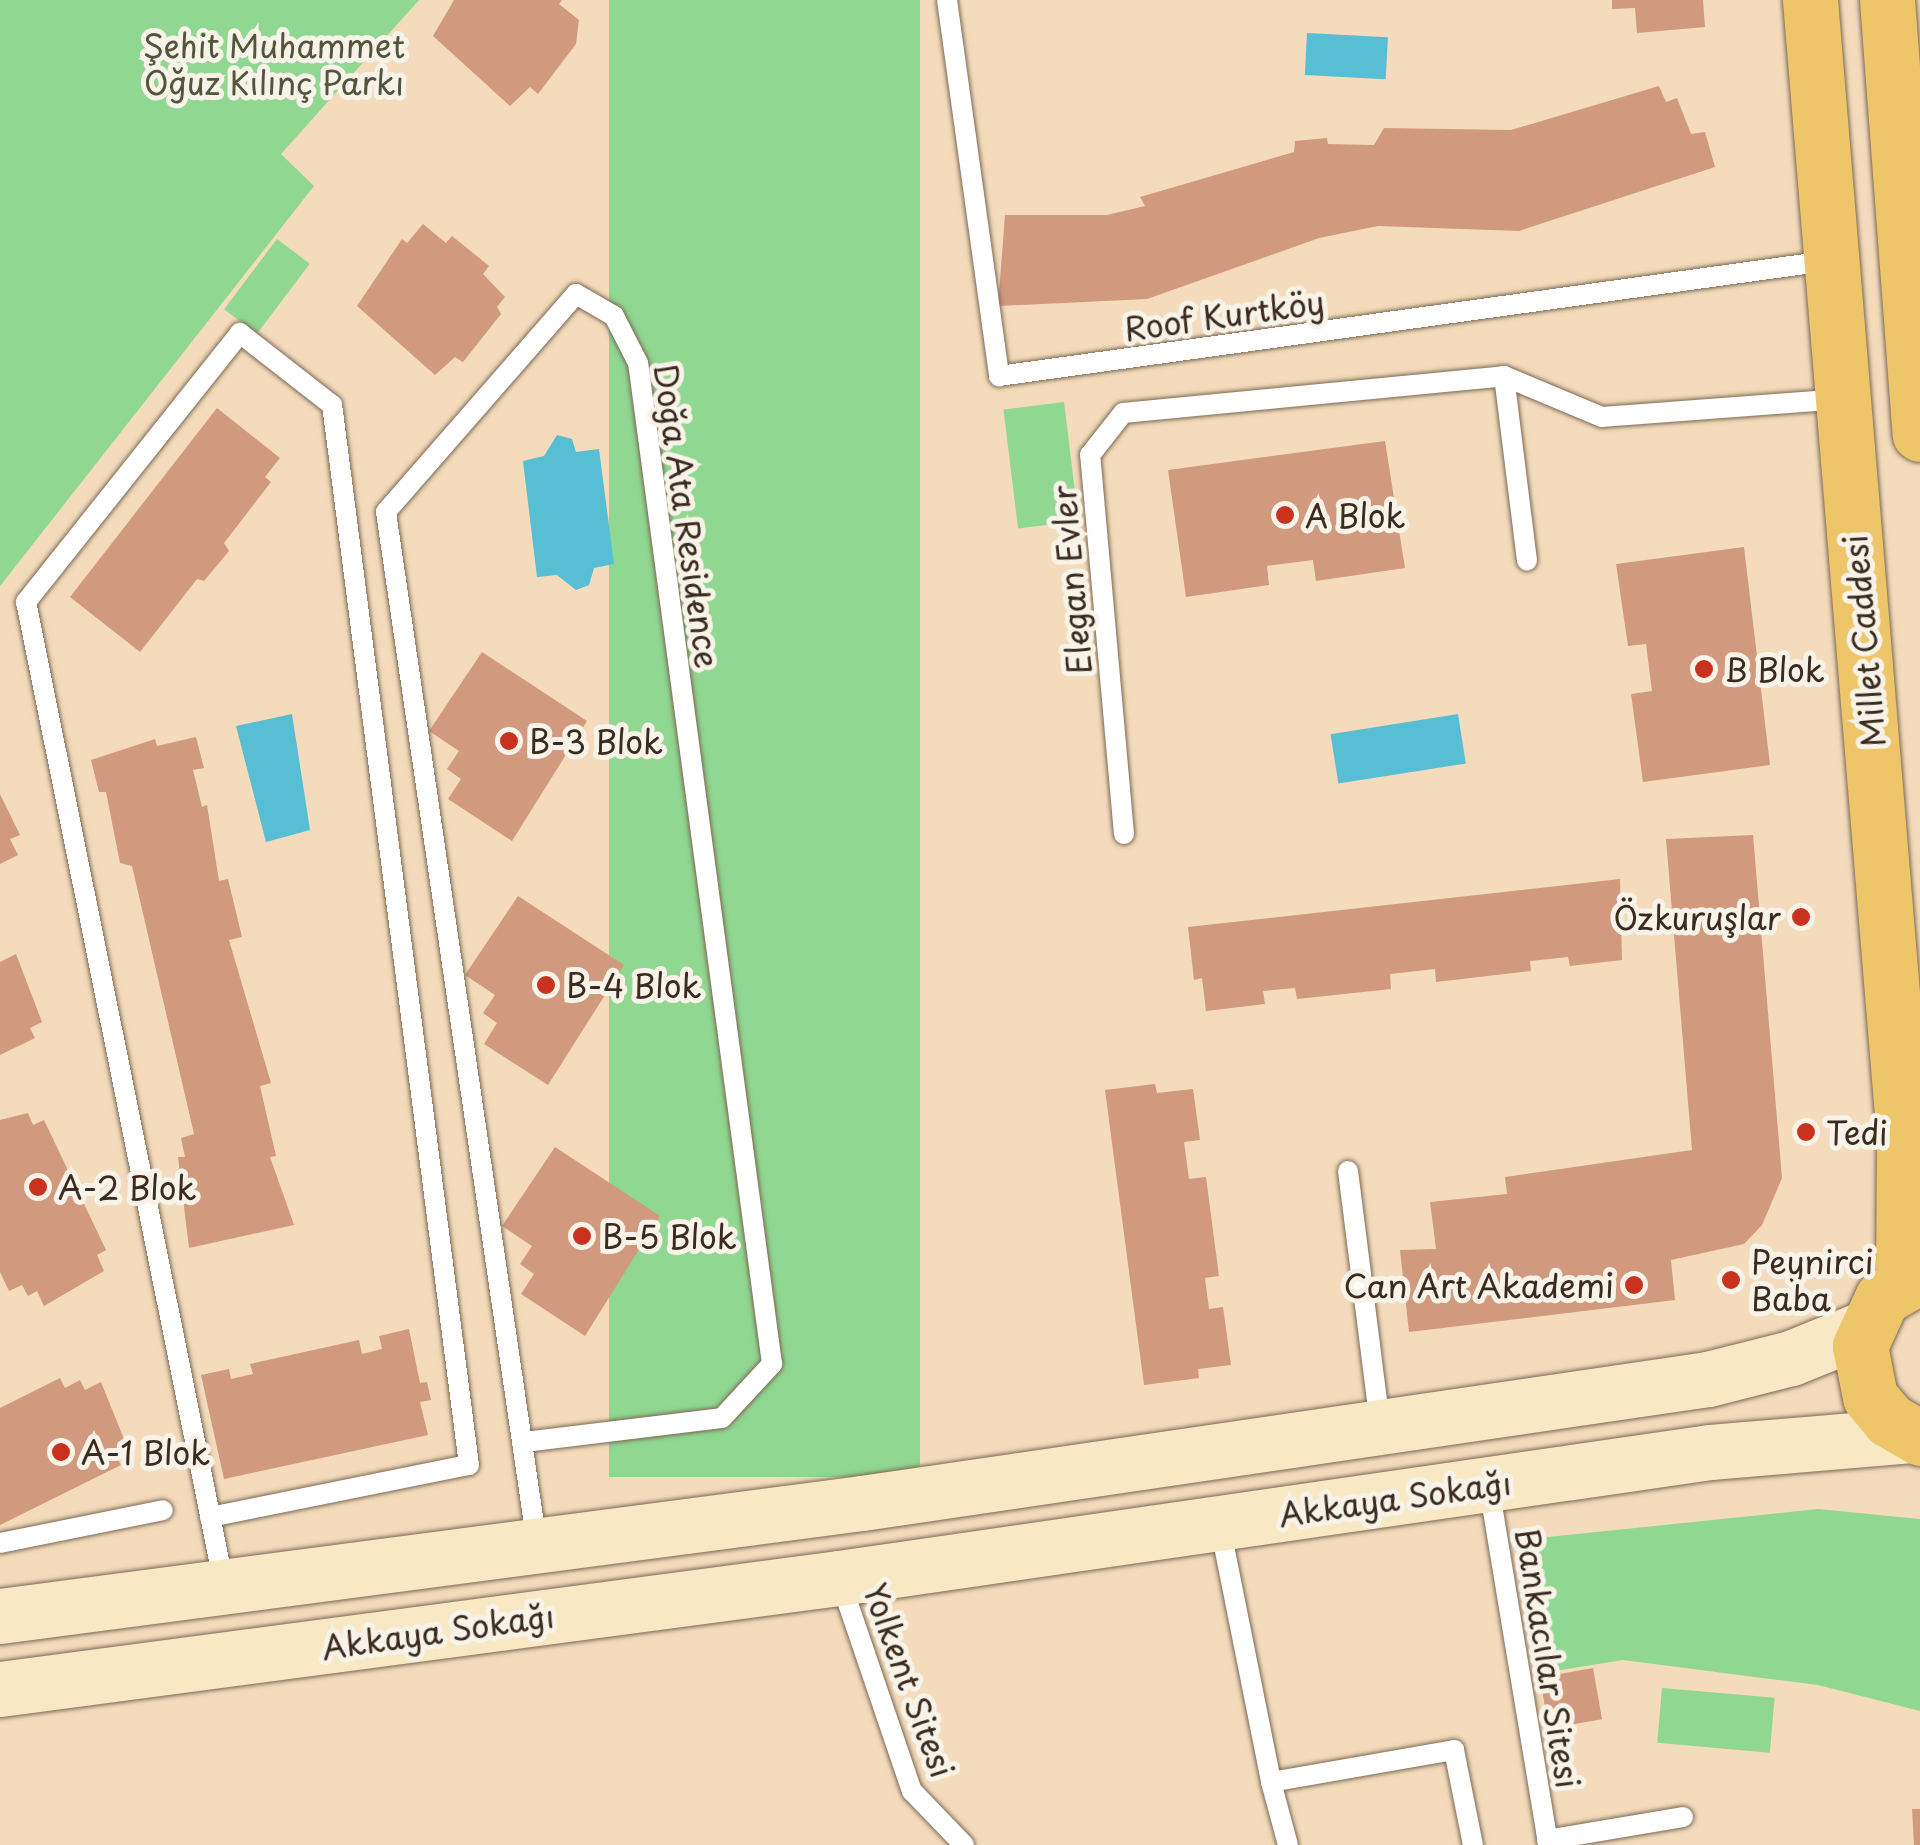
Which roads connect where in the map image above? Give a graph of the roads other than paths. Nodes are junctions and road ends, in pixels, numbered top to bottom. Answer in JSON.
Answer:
{"nodes":[{"id":1,"x":946,"y":0,"type":"edge"},
{"id":2,"x":1810,"y":0,"type":"edge"},
{"id":3,"x":1887,"y":0,"type":"edge"},
{"id":4,"x":1834,"y":260,"type":"junction"},
{"id":5,"x":1504,"y":376,"type":"junction"},
{"id":6,"x":1844,"y":399,"type":"junction"},
{"id":7,"x":1919,"y":409,"type":"edge"},
{"id":8,"x":1527,"y":562,"type":"dead end"},
{"id":9,"x":1124,"y":834,"type":"dead end"},
{"id":10,"x":1348,"y":1171,"type":"dead end"},
{"id":11,"x":1912,"y":1279,"type":"edge"},
{"id":12,"x":1866,"y":1328,"type":"junction"},
{"id":13,"x":1381,"y":1426,"type":"junction"},
{"id":14,"x":1917,"y":1436,"type":"edge"},
{"id":15,"x":524,"y":1442,"type":"junction"},
{"id":16,"x":1489,"y":1485,"type":"junction"},
{"id":17,"x":862,"y":1503,"type":"junction"},
{"id":18,"x":164,"y":1510,"type":"dead end"},
{"id":19,"x":210,"y":1517,"type":"junction"},
{"id":20,"x":1219,"y":1524,"type":"junction"},
{"id":21,"x":0,"y":1543,"type":"edge"},
{"id":22,"x":537,"y":1546,"type":"junction"},
{"id":23,"x":858,"y":1576,"type":"junction"},
{"id":24,"x":224,"y":1587,"type":"junction"},
{"id":25,"x":0,"y":1616,"type":"edge"},
{"id":26,"x":0,"y":1689,"type":"edge"},
{"id":27,"x":1271,"y":1782,"type":"junction"},
{"id":28,"x":1683,"y":1817,"type":"dead end"},
{"id":29,"x":1548,"y":1843,"type":"edge"},
{"id":30,"x":964,"y":1845,"type":"edge"},
{"id":31,"x":1288,"y":1845,"type":"edge"},
{"id":32,"x":1472,"y":1845,"type":"edge"}],
"edges":[{"from":1,"to":4,"type":"lane","name":"Roof Kurtköy"},
{"from":2,"to":4,"type":"main road","name":"Millet Caddesi"},
{"from":3,"to":7,"type":"main road"},
{"from":4,"to":6,"type":"main road","name":"Millet Caddesi"},
{"from":5,"to":6,"type":"lane","name":"Elegan Evler"},
{"from":5,"to":8,"type":"lane"},
{"from":5,"to":9,"type":"lane","name":"Elegan Evler"},
{"from":6,"to":11,"type":"main road","name":"Millet Caddesi"},
{"from":10,"to":13,"type":"lane"},
{"from":11,"to":12,"type":"main road"},
{"from":12,"to":13,"type":"street"},
{"from":12,"to":14,"type":"main road"},
{"from":13,"to":17,"type":"street"},
{"from":14,"to":16,"type":"street","name":"Akkaya Sokağı"},
{"from":15,"to":15,"type":"lane","name":"Doğa Ata Residence"},
{"from":15,"to":22,"type":"lane","name":"Doğa Ata Residence"},
{"from":16,"to":20,"type":"street","name":"Akkaya Sokağı"},
{"from":16,"to":29,"type":"lane","name":"Bankacılar Sitesi"},
{"from":17,"to":22,"type":"street"},
{"from":17,"to":23,"type":"street"},
{"from":18,"to":21,"type":"lane"},
{"from":19,"to":19,"type":"lane"},
{"from":19,"to":24,"type":"lane"},
{"from":20,"to":23,"type":"street","name":"Akkaya Sokağı"},
{"from":20,"to":27,"type":"lane"},
{"from":22,"to":24,"type":"street"},
{"from":23,"to":26,"type":"street","name":"Akkaya Sokağı"},
{"from":23,"to":30,"type":"lane","name":"Yolkent Sitesi"},
{"from":24,"to":25,"type":"street"},
{"from":27,"to":31,"type":"lane"},
{"from":27,"to":32,"type":"lane"},
{"from":28,"to":29,"type":"lane","name":"Bankacılar Sitesi"}]}
